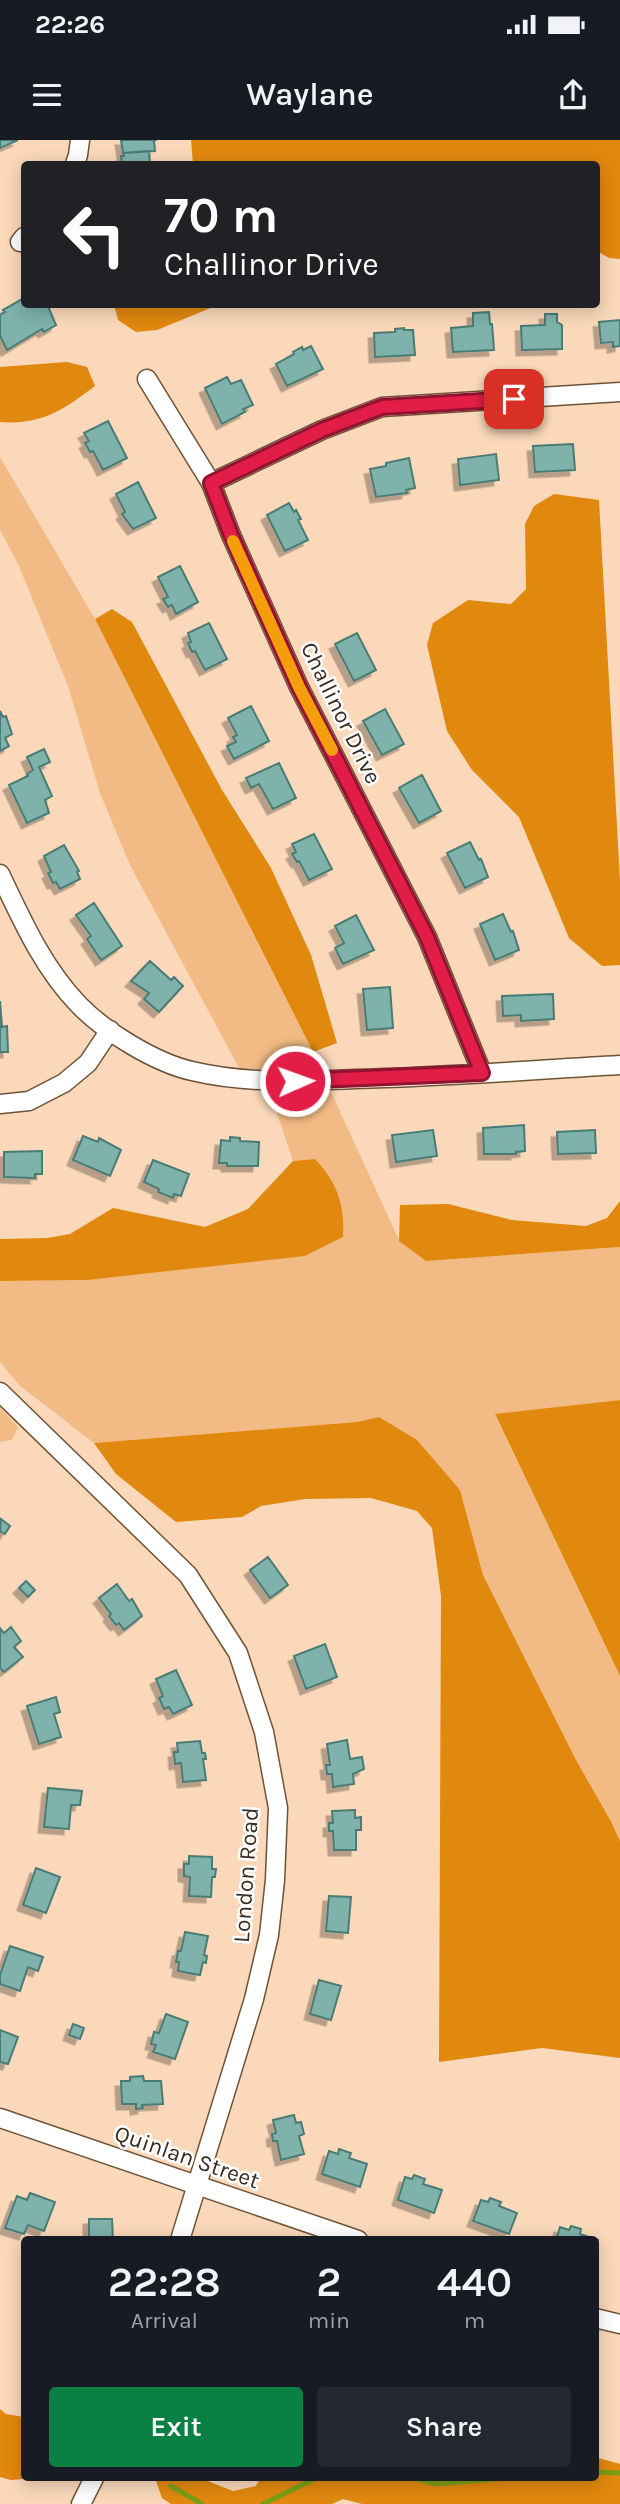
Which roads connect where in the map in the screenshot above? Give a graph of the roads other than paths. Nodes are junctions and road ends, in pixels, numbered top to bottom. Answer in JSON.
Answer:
{"nodes":[{"id":1,"x":79,"y":140,"type":"edge"},
{"id":2,"x":76,"y":161,"type":"edge"},
{"id":3,"x":147,"y":379,"type":"dead end"},
{"id":4,"x":620,"y":392,"type":"edge"},
{"id":5,"x":211,"y":483,"type":"junction"},
{"id":6,"x":0,"y":874,"type":"edge"},
{"id":7,"x":110,"y":1030,"type":"junction"},
{"id":8,"x":620,"y":1065,"type":"edge"},
{"id":9,"x":482,"y":1073,"type":"junction"},
{"id":10,"x":0,"y":1104,"type":"edge"},
{"id":11,"x":0,"y":1392,"type":"edge"},
{"id":12,"x":0,"y":2118,"type":"edge"},
{"id":13,"x":197,"y":2187,"type":"junction"},
{"id":14,"x":181,"y":2236,"type":"edge"},
{"id":15,"x":346,"y":2236,"type":"edge"},
{"id":16,"x":599,"y":2319,"type":"edge"},
{"id":17,"x":620,"y":2324,"type":"edge"},
{"id":18,"x":92,"y":2481,"type":"edge"},
{"id":19,"x":81,"y":2504,"type":"edge"}],
"edges":[{"from":1,"to":2,"type":"street"},
{"from":3,"to":5,"type":"street","name":"Challinor Drive"},
{"from":4,"to":5,"type":"street"},
{"from":5,"to":9,"type":"street","name":"Challinor Drive"},
{"from":6,"to":7,"type":"street"},
{"from":7,"to":9,"type":"street"},
{"from":7,"to":10,"type":"street"},
{"from":8,"to":9,"type":"street"},
{"from":11,"to":13,"type":"street","name":"London Road"},
{"from":12,"to":13,"type":"street","name":"Quinlan Street"},
{"from":13,"to":14,"type":"street","name":"London Road"},
{"from":13,"to":15,"type":"street","name":"Quinlan Street"},
{"from":16,"to":17,"type":"street"},
{"from":18,"to":19,"type":"street"}]}
